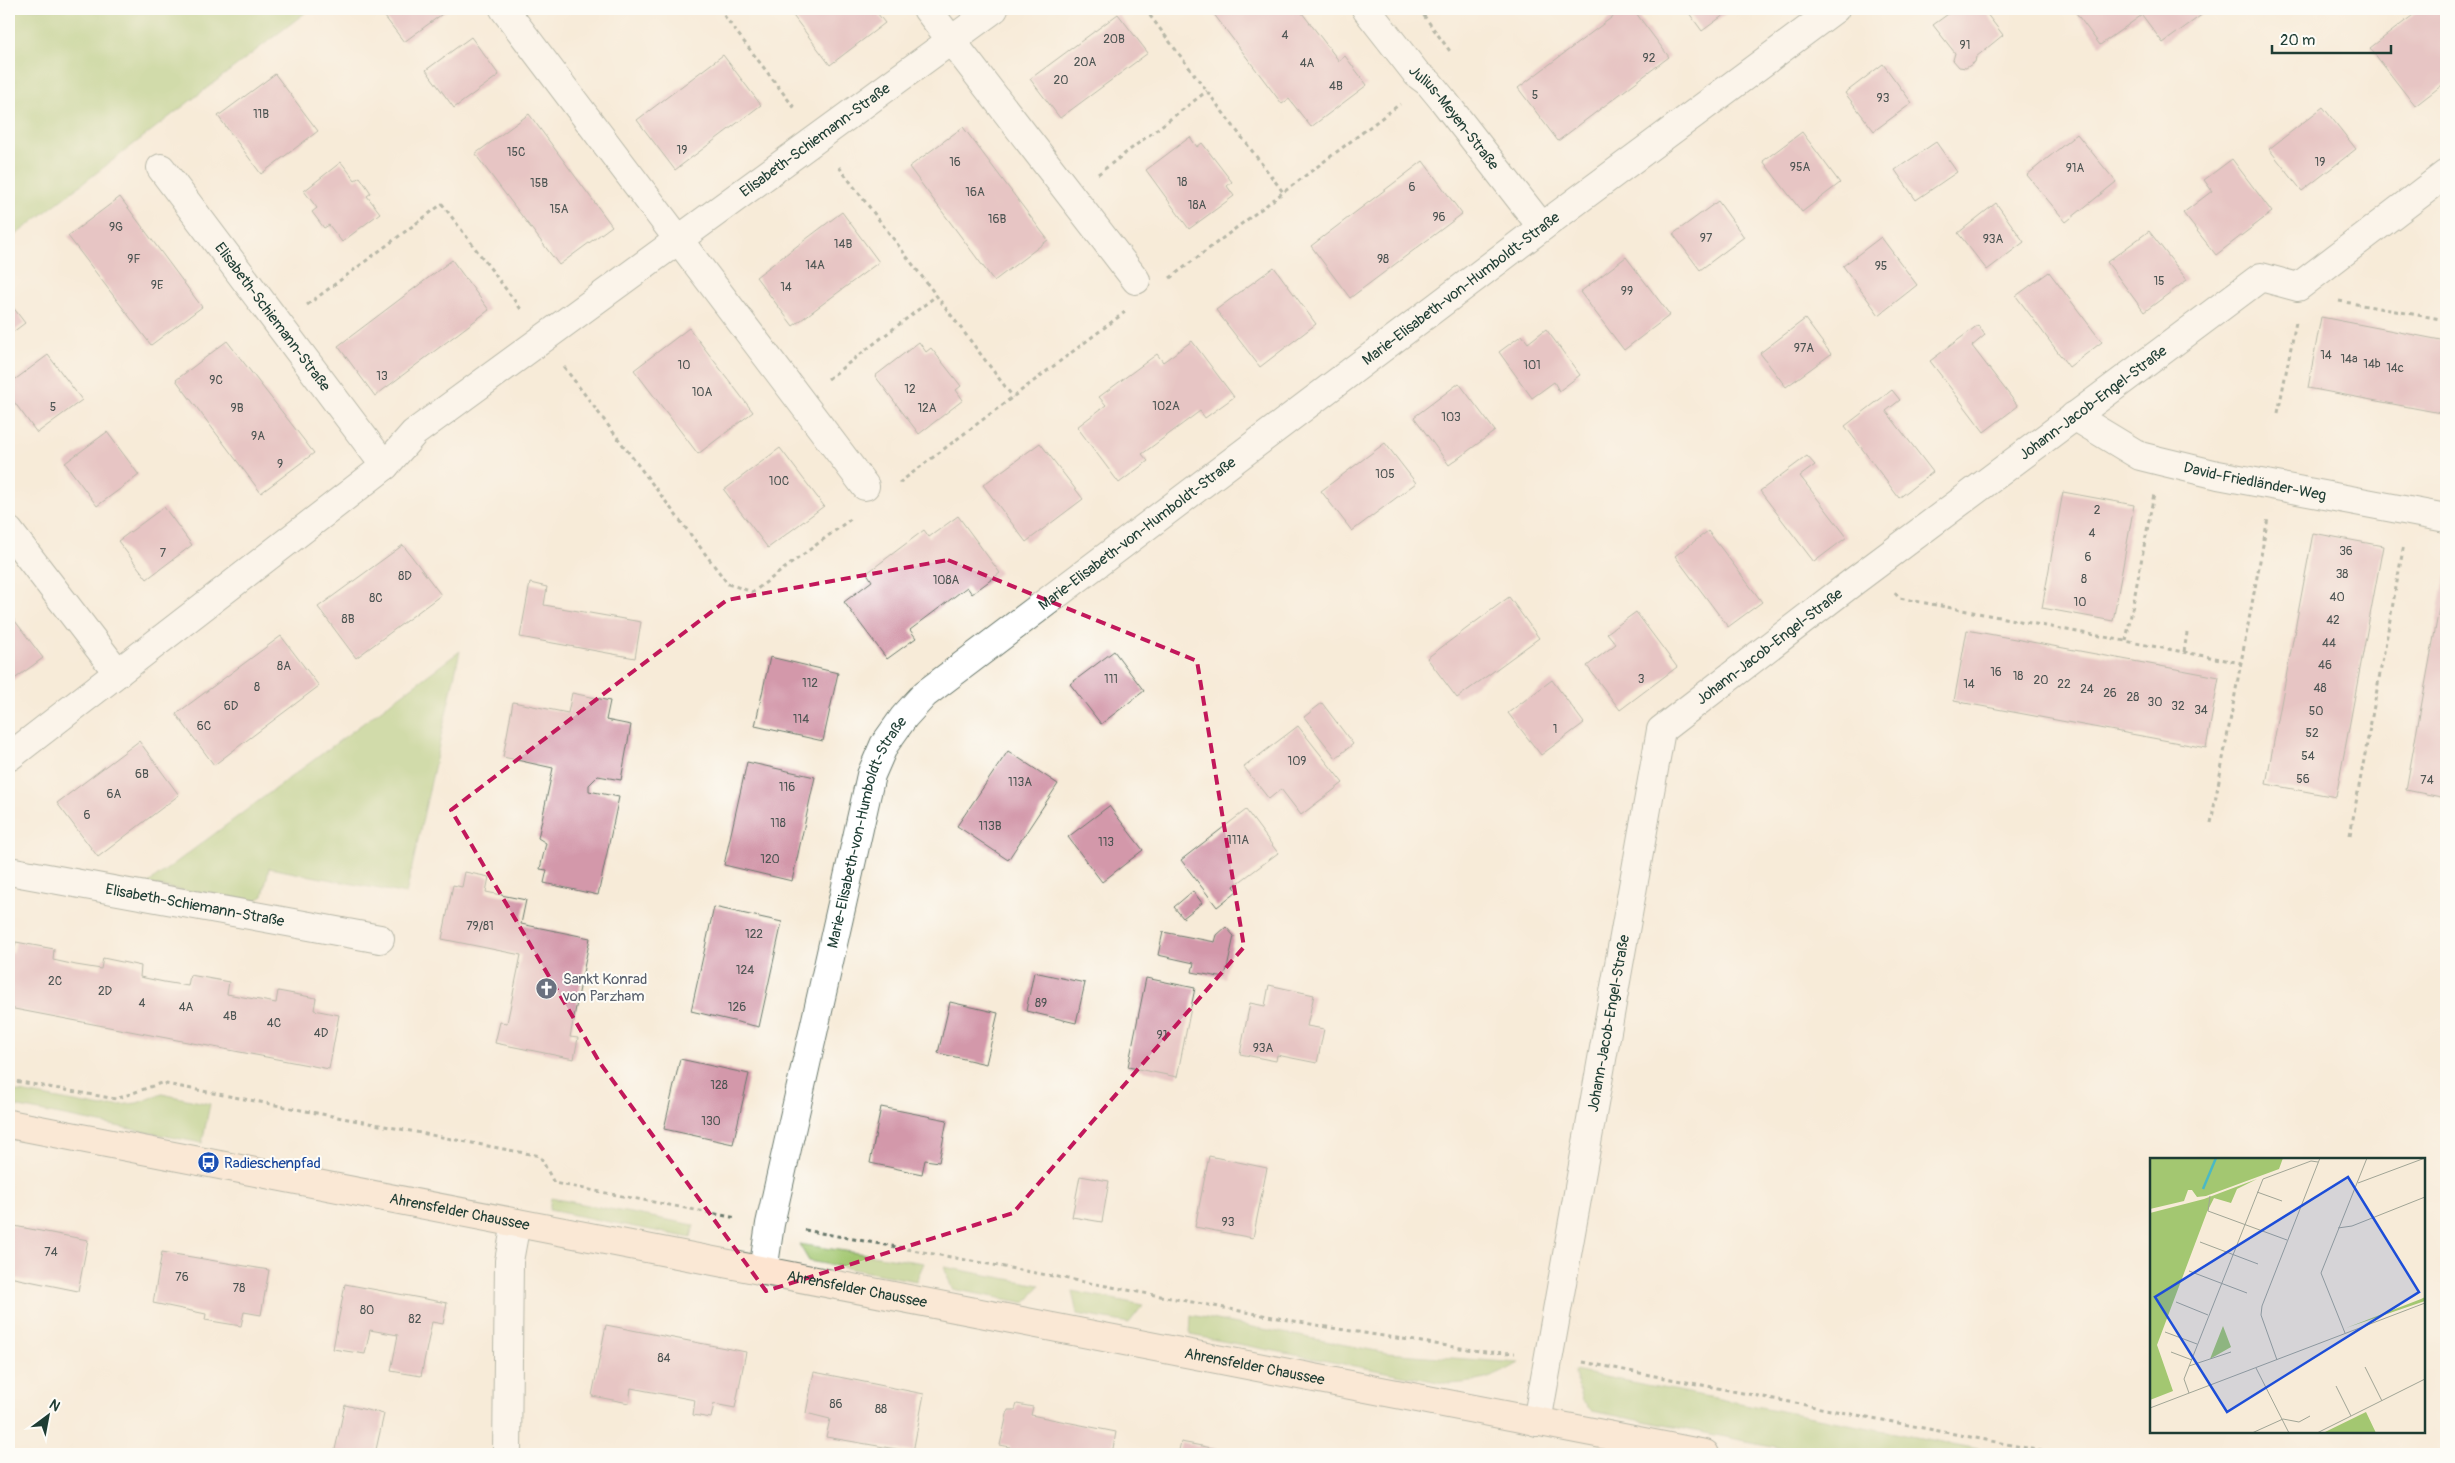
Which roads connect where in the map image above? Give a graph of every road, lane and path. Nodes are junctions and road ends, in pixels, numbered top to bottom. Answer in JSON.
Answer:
{"nodes":[{"id":1,"x":504,"y":9,"type":"edge"},
{"id":2,"x":719,"y":9,"type":"edge"},
{"id":3,"x":927,"y":9,"type":"edge"},
{"id":4,"x":994,"y":9,"type":"edge"},
{"id":5,"x":1145,"y":9,"type":"edge"},
{"id":6,"x":1366,"y":9,"type":"edge"},
{"id":7,"x":1835,"y":9,"type":"edge"},
{"id":8,"x":952,"y":41,"type":"junction"},
{"id":9,"x":1429,"y":82,"type":"junction"},
{"id":10,"x":1207,"y":91,"type":"junction"},
{"id":11,"x":818,"y":139,"type":"junction"},
{"id":12,"x":162,"y":168,"type":"dead end"},
{"id":13,"x":2446,"y":174,"type":"edge"},
{"id":14,"x":1283,"y":192,"type":"junction"},
{"id":15,"x":1070,"y":195,"type":"junction"},
{"id":16,"x":1542,"y":227,"type":"junction"},
{"id":17,"x":678,"y":239,"type":"junction"},
{"id":18,"x":1144,"y":290,"type":"junction"},
{"id":19,"x":2300,"y":291,"type":"junction"},
{"id":20,"x":936,"y":296,"type":"junction"},
{"id":21,"x":2446,"y":320,"type":"edge"},
{"id":22,"x":280,"y":325,"type":"junction"},
{"id":23,"x":543,"y":340,"type":"junction"},
{"id":24,"x":1013,"y":396,"type":"junction"},
{"id":25,"x":800,"y":400,"type":"junction"},
{"id":26,"x":2278,"y":413,"type":"dead end"},
{"id":27,"x":2074,"y":416,"type":"junction"},
{"id":28,"x":2160,"y":462,"type":"junction"},
{"id":29,"x":385,"y":466,"type":"junction"},
{"id":30,"x":2274,"y":486,"type":"junction"},
{"id":31,"x":878,"y":487,"type":"joint"},
{"id":32,"x":2410,"y":511,"type":"junction"},
{"id":33,"x":853,"y":517,"type":"dead end"},
{"id":34,"x":2446,"y":518,"type":"edge"},
{"id":35,"x":9,"y":531,"type":"edge"},
{"id":36,"x":1875,"y":565,"type":"junction"},
{"id":37,"x":2187,"y":633,"type":"dead end"},
{"id":38,"x":2126,"y":641,"type":"junction"},
{"id":39,"x":2184,"y":652,"type":"junction"},
{"id":40,"x":2241,"y":663,"type":"junction"},
{"id":41,"x":118,"y":673,"type":"junction"},
{"id":42,"x":9,"y":757,"type":"edge"},
{"id":43,"x":2211,"y":823,"type":"dead end"},
{"id":44,"x":2350,"y":835,"type":"dead end"},
{"id":45,"x":9,"y":871,"type":"edge"},
{"id":46,"x":380,"y":939,"type":"dead end"},
{"id":47,"x":9,"y":1080,"type":"edge"},
{"id":48,"x":9,"y":1124,"type":"edge"},
{"id":49,"x":516,"y":1223,"type":"junction"},
{"id":50,"x":770,"y":1224,"type":"junction"},
{"id":51,"x":763,"y":1271,"type":"junction"},
{"id":52,"x":1486,"y":1352,"type":"dead end"},
{"id":53,"x":1613,"y":1368,"type":"dead end"},
{"id":54,"x":1537,"y":1422,"type":"junction"},
{"id":55,"x":507,"y":1454,"type":"edge"},
{"id":56,"x":1705,"y":1454,"type":"edge"},
{"id":57,"x":2058,"y":1454,"type":"edge"}],
"edges":[{"from":1,"to":17,"type":"street"},
{"from":2,"to":11,"type":"path"},
{"from":3,"to":8,"type":"street"},
{"from":4,"to":8,"type":"street","name":"Elisabeth-Schiemann-Straße"},
{"from":5,"to":10,"type":"path"},
{"from":6,"to":9,"type":"street","name":"Julius-Meyen-Straße"},
{"from":7,"to":16,"type":"street","name":"Marie-Elisabeth-von-Humboldt-Straße"},
{"from":8,"to":11,"type":"street","name":"Elisabeth-Schiemann-Straße"},
{"from":8,"to":15,"type":"street"},
{"from":9,"to":14,"type":"path"},
{"from":9,"to":16,"type":"street","name":"Julius-Meyen-Straße"},
{"from":10,"to":14,"type":"path"},
{"from":10,"to":15,"type":"path"},
{"from":11,"to":17,"type":"street","name":"Elisabeth-Schiemann-Straße"},
{"from":11,"to":20,"type":"path"},
{"from":12,"to":22,"type":"street","name":"Elisabeth-Schiemann-Straße"},
{"from":13,"to":19,"type":"street"},
{"from":14,"to":18,"type":"path"},
{"from":15,"to":18,"type":"street"},
{"from":16,"to":50,"type":"street","name":"Marie-Elisabeth-von-Humboldt-Straße"},
{"from":17,"to":23,"type":"street","name":"Elisabeth-Schiemann-Straße"},
{"from":17,"to":25,"type":"street"},
{"from":18,"to":24,"type":"path"},
{"from":19,"to":21,"type":"path"},
{"from":19,"to":26,"type":"path"},
{"from":19,"to":27,"type":"street","name":"Johann-Jacob-Engel-Straße"},
{"from":20,"to":24,"type":"path"},
{"from":20,"to":25,"type":"path"},
{"from":22,"to":23,"type":"path"},
{"from":22,"to":29,"type":"street","name":"Elisabeth-Schiemann-Straße"},
{"from":23,"to":29,"type":"street","name":"Elisabeth-Schiemann-Straße"},
{"from":23,"to":33,"type":"path"},
{"from":24,"to":31,"type":"path"},
{"from":25,"to":31,"type":"street"},
{"from":27,"to":28,"type":"street","name":"David-Friedländer-Weg"},
{"from":27,"to":36,"type":"street","name":"Johann-Jacob-Engel-Straße"},
{"from":28,"to":30,"type":"street","name":"David-Friedländer-Weg"},
{"from":28,"to":38,"type":"path"},
{"from":29,"to":41,"type":"street","name":"Elisabeth-Schiemann-Straße"},
{"from":30,"to":32,"type":"street","name":"David-Friedländer-Weg"},
{"from":30,"to":40,"type":"path"},
{"from":32,"to":34,"type":"street","name":"David-Friedländer-Weg"},
{"from":32,"to":44,"type":"path"},
{"from":35,"to":41,"type":"street"},
{"from":36,"to":38,"type":"path"},
{"from":36,"to":54,"type":"street","name":"Johann-Jacob-Engel-Straße"},
{"from":37,"to":39,"type":"path"},
{"from":38,"to":39,"type":"path"},
{"from":39,"to":40,"type":"path"},
{"from":40,"to":43,"type":"path"},
{"from":41,"to":42,"type":"street","name":"Elisabeth-Schiemann-Straße"},
{"from":45,"to":46,"type":"street","name":"Elisabeth-Schiemann-Straße"},
{"from":47,"to":50,"type":"path"},
{"from":48,"to":49,"type":"main road","name":"Ahrensfelder Chaussee"},
{"from":49,"to":51,"type":"main road","name":"Ahrensfelder Chaussee"},
{"from":49,"to":55,"type":"street"},
{"from":50,"to":51,"type":"street","name":"Marie-Elisabeth-von-Humboldt-Straße"},
{"from":50,"to":52,"type":"path"},
{"from":51,"to":54,"type":"main road","name":"Ahrensfelder Chaussee"},
{"from":53,"to":57,"type":"path"},
{"from":54,"to":56,"type":"main road","name":"Ahrensfelder Chaussee"}]}
